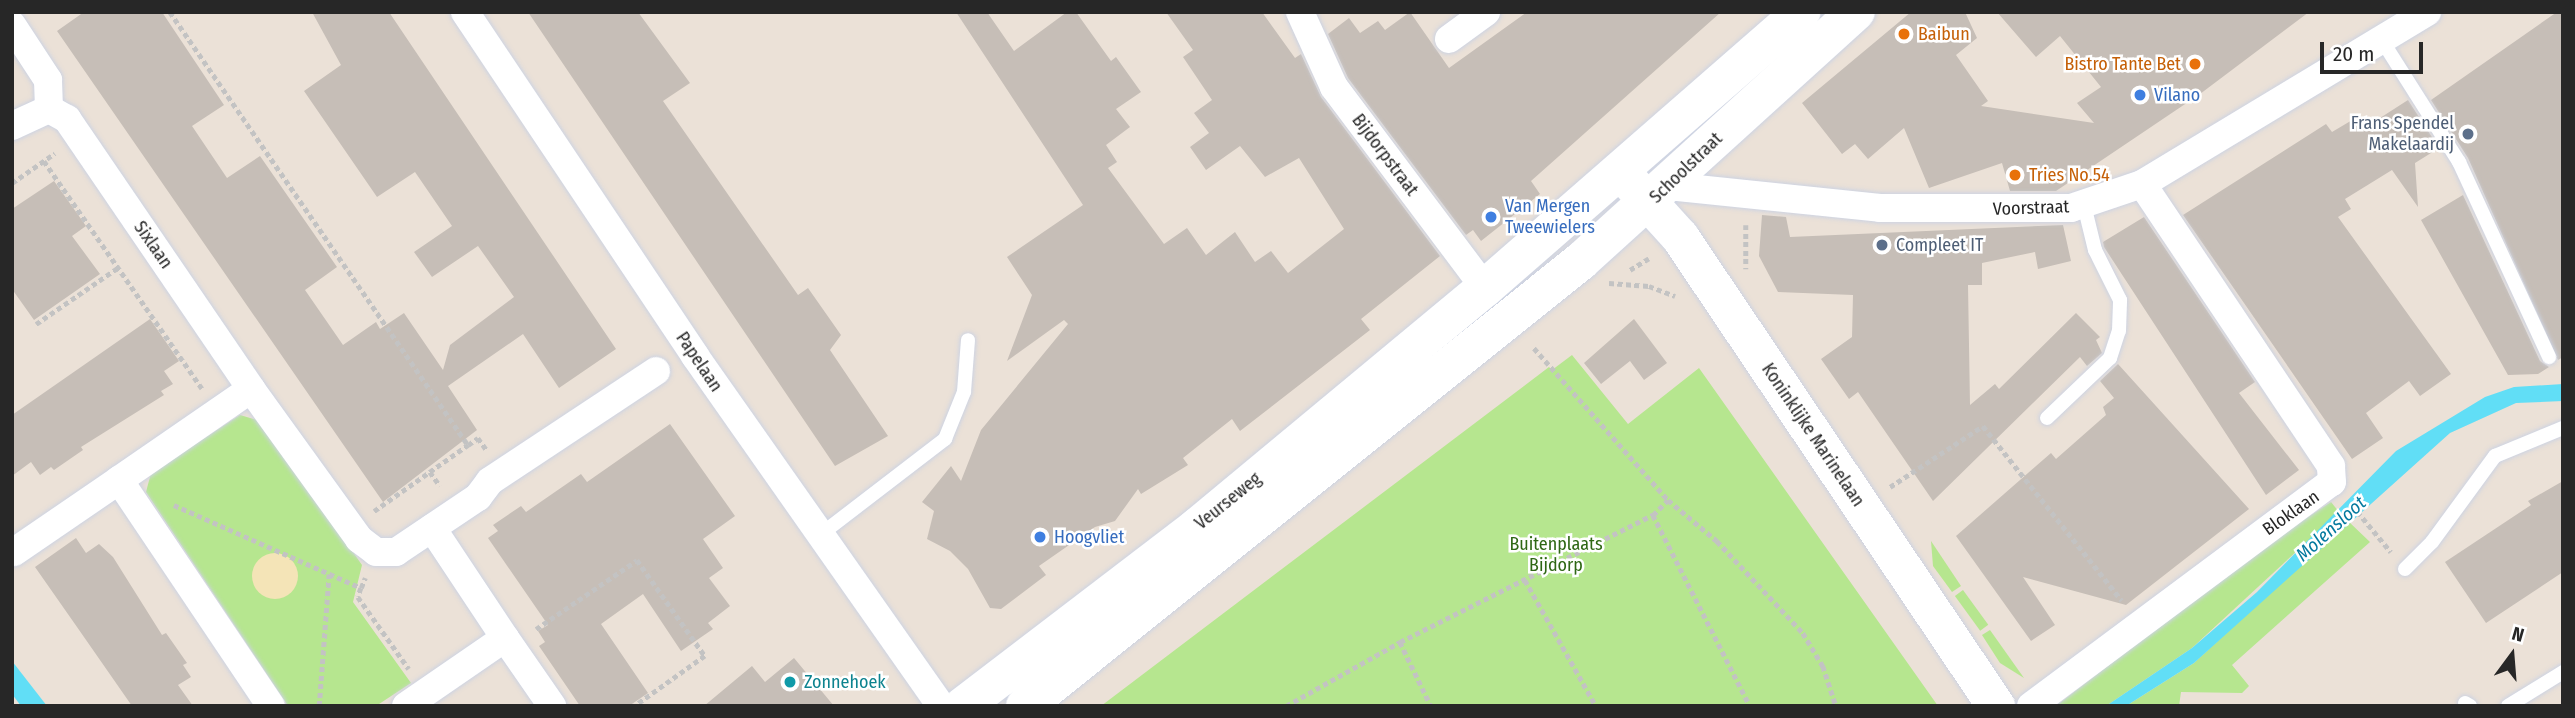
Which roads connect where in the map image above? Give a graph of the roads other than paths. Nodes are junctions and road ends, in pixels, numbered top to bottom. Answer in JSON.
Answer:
{"nodes":[{"id":1,"x":464,"y":12,"type":"edge"},
{"id":2,"x":1300,"y":12,"type":"edge"},
{"id":3,"x":1486,"y":12,"type":"edge"},
{"id":4,"x":1801,"y":12,"type":"edge"},
{"id":5,"x":1856,"y":12,"type":"edge"},
{"id":6,"x":2427,"y":12,"type":"edge"},
{"id":7,"x":12,"y":25,"type":"edge"},
{"id":8,"x":1448,"y":39,"type":"dead end"},
{"id":9,"x":2381,"y":39,"type":"junction"},
{"id":10,"x":49,"y":109,"type":"junction"},
{"id":11,"x":12,"y":126,"type":"edge"},
{"id":12,"x":1622,"y":172,"type":"junction"},
{"id":13,"x":2142,"y":184,"type":"junction"},
{"id":14,"x":1659,"y":195,"type":"junction"},
{"id":15,"x":2084,"y":205,"type":"junction"},
{"id":16,"x":1477,"y":277,"type":"junction"},
{"id":17,"x":1511,"y":318,"type":"joint"},
{"id":18,"x":968,"y":340,"type":"dead end"},
{"id":19,"x":2549,"y":358,"type":"dead end"},
{"id":20,"x":656,"y":371,"type":"dead end"},
{"id":21,"x":251,"y":388,"type":"junction"},
{"id":22,"x":2047,"y":418,"type":"dead end"},
{"id":23,"x":2563,"y":428,"type":"edge"},
{"id":24,"x":120,"y":480,"type":"junction"},
{"id":25,"x":432,"y":528,"type":"junction"},
{"id":26,"x":820,"y":535,"type":"junction"},
{"id":27,"x":14,"y":552,"type":"dead end"},
{"id":28,"x":2405,"y":569,"type":"road end"},
{"id":29,"x":507,"y":642,"type":"junction"},
{"id":30,"x":2563,"y":672,"type":"edge"},
{"id":31,"x":416,"y":699,"type":"edge"},
{"id":32,"x":2033,"y":704,"type":"edge"},
{"id":33,"x":271,"y":706,"type":"edge"},
{"id":34,"x":552,"y":706,"type":"edge"},
{"id":35,"x":941,"y":706,"type":"edge"},
{"id":36,"x":963,"y":706,"type":"edge"},
{"id":37,"x":1025,"y":706,"type":"edge"},
{"id":38,"x":1996,"y":706,"type":"edge"},
{"id":39,"x":2508,"y":706,"type":"edge"}],
"edges":[{"from":1,"to":26,"type":"street","name":"Papelaan"},
{"from":2,"to":16,"type":"street","name":"Bijdorpstraat"},
{"from":3,"to":8,"type":"street"},
{"from":4,"to":12,"type":"main road"},
{"from":5,"to":14,"type":"main road","name":"Schoolstraat"},
{"from":6,"to":9,"type":"street","name":"Voorstraat"},
{"from":7,"to":10,"type":"street"},
{"from":9,"to":13,"type":"street","name":"Voorstraat"},
{"from":9,"to":19,"type":"lane"},
{"from":10,"to":11,"type":"street"},
{"from":10,"to":21,"type":"street","name":"Sixlaan"},
{"from":12,"to":14,"type":"main road","name":"Koninklijke Marinelaan"},
{"from":12,"to":16,"type":"main road"},
{"from":13,"to":15,"type":"street","name":"Voorstraat"},
{"from":13,"to":32,"type":"street","name":"Bloklaan"},
{"from":14,"to":15,"type":"street","name":"Voorstraat"},
{"from":14,"to":17,"type":"main road","name":"Schoolstraat"},
{"from":14,"to":38,"type":"main road","name":"Koninklijke Marinelaan"},
{"from":15,"to":22,"type":"lane"},
{"from":16,"to":36,"type":"main road","name":"Veurseweg"},
{"from":17,"to":37,"type":"main road","name":"Veurseweg"},
{"from":18,"to":26,"type":"lane"},
{"from":20,"to":25,"type":"street"},
{"from":21,"to":24,"type":"street"},
{"from":21,"to":25,"type":"street","name":"Sixlaan"},
{"from":23,"to":28,"type":"lane"},
{"from":24,"to":27,"type":"street"},
{"from":24,"to":33,"type":"street"},
{"from":25,"to":29,"type":"street"},
{"from":26,"to":35,"type":"street","name":"Papelaan"},
{"from":29,"to":31,"type":"street"},
{"from":29,"to":34,"type":"street"},
{"from":30,"to":39,"type":"lane"}]}
